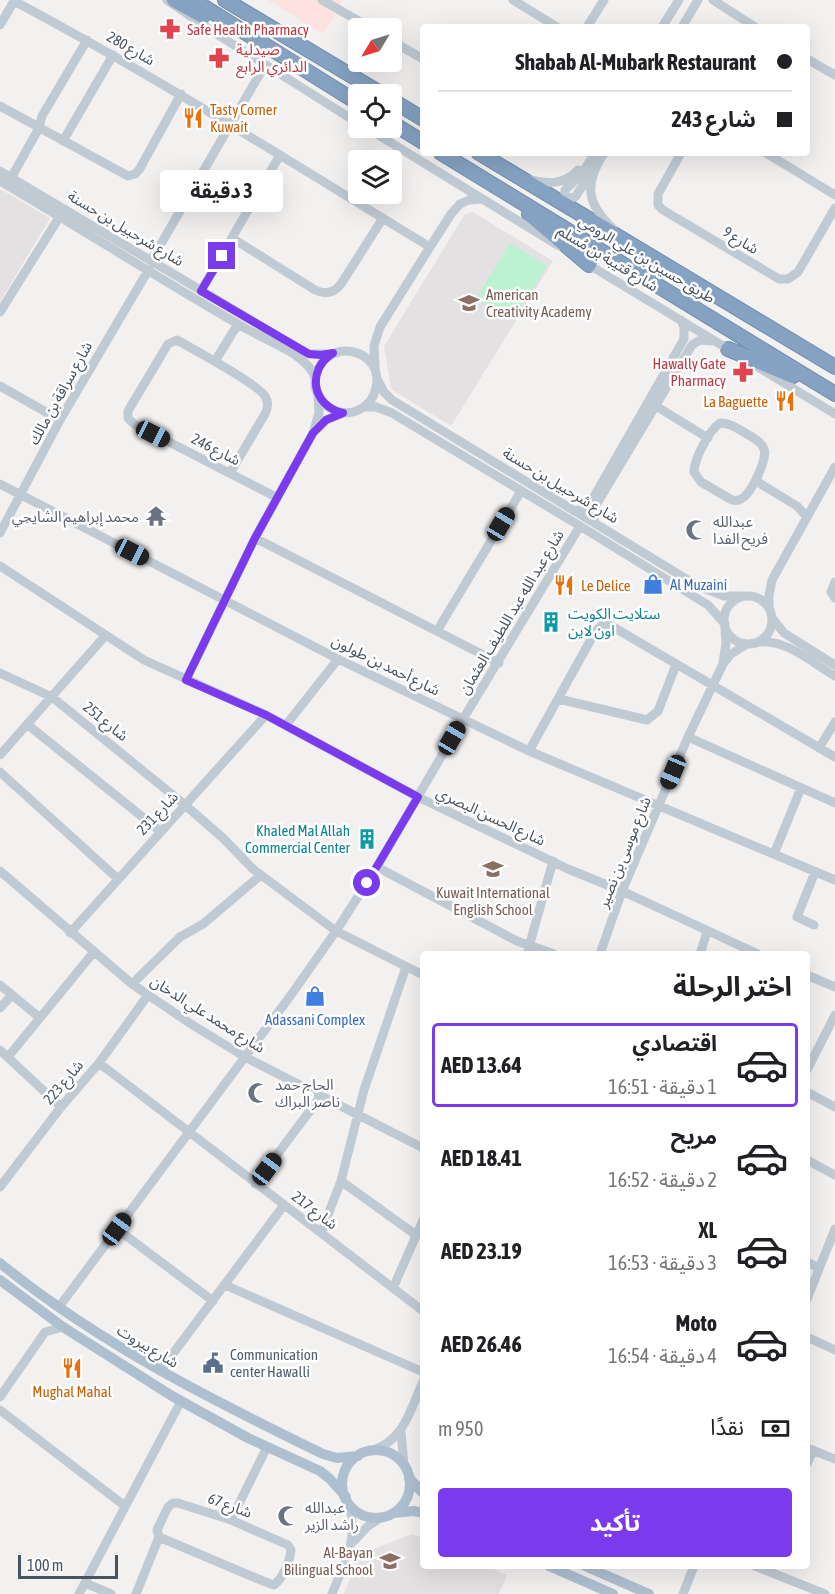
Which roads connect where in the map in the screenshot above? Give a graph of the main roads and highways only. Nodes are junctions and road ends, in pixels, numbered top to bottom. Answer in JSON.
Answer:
{"nodes":[{"id":1,"x":174,"y":0,"type":"edge"},
{"id":2,"x":193,"y":0,"type":"edge"},
{"id":3,"x":225,"y":0,"type":"edge"},
{"id":4,"x":240,"y":0,"type":"edge"},
{"id":5,"x":341,"y":70,"type":"junction"},
{"id":6,"x":321,"y":80,"type":"junction"},
{"id":7,"x":365,"y":84,"type":"edge"},
{"id":8,"x":348,"y":97,"type":"edge"},
{"id":9,"x":402,"y":106,"type":"edge"},
{"id":10,"x":420,"y":117,"type":"edge"},
{"id":11,"x":402,"y":129,"type":"edge"},
{"id":12,"x":420,"y":140,"type":"edge"},
{"id":13,"x":446,"y":156,"type":"edge"},
{"id":14,"x":484,"y":156,"type":"edge"},
{"id":15,"x":495,"y":186,"type":"junction"},
{"id":16,"x":589,"y":264,"type":"road end"},
{"id":17,"x":728,"y":349,"type":"road end"},
{"id":18,"x":835,"y":367,"type":"edge"},
{"id":19,"x":834,"y":393,"type":"edge"},
{"id":20,"x":0,"y":1263,"type":"edge"},
{"id":21,"x":14,"y":1275,"type":"junction"},
{"id":22,"x":4,"y":1283,"type":"edge"},
{"id":23,"x":225,"y":1407,"type":"junction"},
{"id":24,"x":249,"y":1419,"type":"junction"},
{"id":25,"x":220,"y":1424,"type":"junction"},
{"id":26,"x":242,"y":1435,"type":"junction"},
{"id":27,"x":358,"y":1456,"type":"junction"},
{"id":28,"x":409,"y":1478,"type":"junction"},
{"id":29,"x":420,"y":1490,"type":"edge"},
{"id":30,"x":347,"y":1501,"type":"junction"},
{"id":31,"x":420,"y":1512,"type":"edge"},
{"id":32,"x":388,"y":1515,"type":"junction"},
{"id":33,"x":556,"y":1569,"type":"edge"},
{"id":34,"x":592,"y":1569,"type":"edge"},
{"id":35,"x":599,"y":1572,"type":"junction"},
{"id":36,"x":593,"y":1585,"type":"junction"},
{"id":37,"x":613,"y":1594,"type":"edge"},
{"id":38,"x":649,"y":1594,"type":"edge"}],
"edges":[{"from":1,"to":6,"type":"highway"},
{"from":2,"to":6,"type":"highway"},
{"from":3,"to":5,"type":"highway"},
{"from":4,"to":5,"type":"highway"},
{"from":5,"to":7,"type":"highway"},
{"from":6,"to":8,"type":"highway"},
{"from":9,"to":10,"type":"highway"},
{"from":11,"to":12,"type":"highway"},
{"from":13,"to":15,"type":"highway","name":"طريق حسين بن علي الرومي"},
{"from":14,"to":18,"type":"highway","name":"طريق حسين بن علي الرومي"},
{"from":15,"to":16,"type":"highway"},
{"from":15,"to":19,"type":"highway","name":"طريق حسين بن علي الرومي"},
{"from":17,"to":19,"type":"highway"},
{"from":20,"to":21,"type":"main road","name":"شارع بيروت"},
{"from":21,"to":22,"type":"main road"},
{"from":21,"to":23,"type":"main road","name":"شارع بيروت"},
{"from":22,"to":25,"type":"main road","name":"شارع بيروت"},
{"from":23,"to":24,"type":"main road","name":"شارع بيروت"},
{"from":23,"to":25,"type":"main road"},
{"from":24,"to":26,"type":"main road"},
{"from":24,"to":27,"type":"main road","name":"شارع بيروت"},
{"from":25,"to":26,"type":"main road","name":"شارع بيروت"},
{"from":26,"to":30,"type":"main road","name":"شارع بيروت"},
{"from":27,"to":28,"type":"main road"},
{"from":27,"to":30,"type":"main road"},
{"from":28,"to":29,"type":"main road"},
{"from":28,"to":32,"type":"main road"},
{"from":30,"to":32,"type":"main road"},
{"from":31,"to":32,"type":"main road"},
{"from":33,"to":36,"type":"main road"},
{"from":34,"to":35,"type":"main road"},
{"from":35,"to":36,"type":"main road"},
{"from":35,"to":38,"type":"main road"},
{"from":36,"to":37,"type":"main road"}]}
